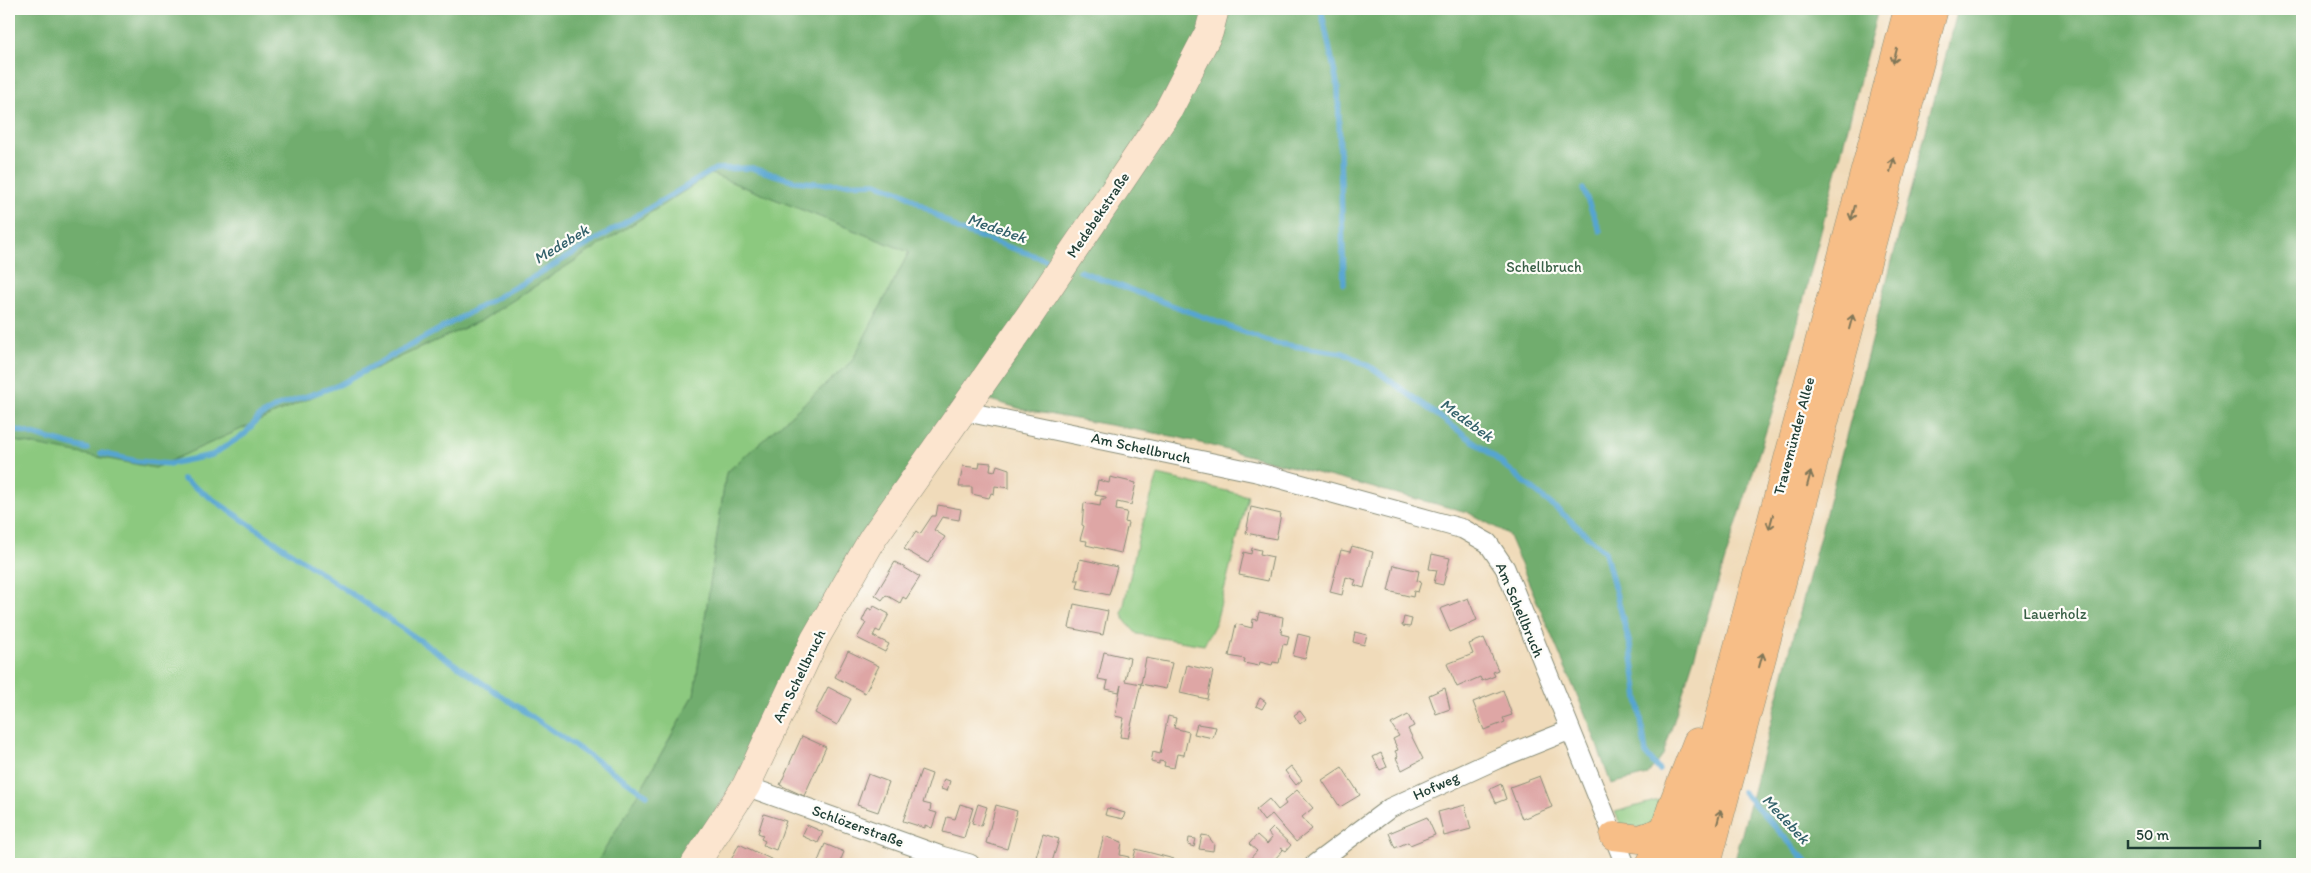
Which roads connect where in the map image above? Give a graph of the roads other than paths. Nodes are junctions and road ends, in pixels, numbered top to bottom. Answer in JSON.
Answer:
{"nodes":[{"id":1,"x":1215,"y":9,"type":"edge"},
{"id":2,"x":1908,"y":9,"type":"edge"},
{"id":3,"x":1934,"y":9,"type":"edge"},
{"id":4,"x":963,"y":411,"type":"junction"},
{"id":5,"x":1748,"y":610,"type":"junction"},
{"id":6,"x":1570,"y":730,"type":"junction"},
{"id":7,"x":746,"y":786,"type":"junction"},
{"id":8,"x":1663,"y":831,"type":"junction"},
{"id":9,"x":1614,"y":836,"type":"junction"},
{"id":10,"x":695,"y":864,"type":"edge"},
{"id":11,"x":970,"y":864,"type":"edge"},
{"id":12,"x":1315,"y":864,"type":"edge"},
{"id":13,"x":1625,"y":864,"type":"edge"},
{"id":14,"x":1650,"y":864,"type":"edge"},
{"id":15,"x":1680,"y":864,"type":"edge"},
{"id":16,"x":1706,"y":864,"type":"edge"}],
"edges":[{"from":1,"to":4,"type":"street","name":"Medebekstraße"},
{"from":2,"to":5,"type":"highway","name":"Travemünder Allee","one_way":true},
{"from":16,"to":3,"type":"highway","name":"Travemünder Allee","one_way":true},
{"from":4,"to":6,"type":"street","name":"Am Schellbruch"},
{"from":4,"to":7,"type":"street","name":"Am Schellbruch"},
{"from":5,"to":8,"type":"highway"},
{"from":5,"to":15,"type":"highway","name":"Travemünder Allee"},
{"from":6,"to":9,"type":"street","name":"Am Schellbruch"},
{"from":6,"to":12,"type":"street","name":"Hofweg"},
{"from":7,"to":10,"type":"street","name":"Am Schellbruch"},
{"from":7,"to":11,"type":"street","name":"Schlözerstraße"},
{"from":8,"to":9,"type":"highway"},
{"from":8,"to":14,"type":"highway"},
{"from":9,"to":13,"type":"street","name":"Am Schellbruch"}]}
